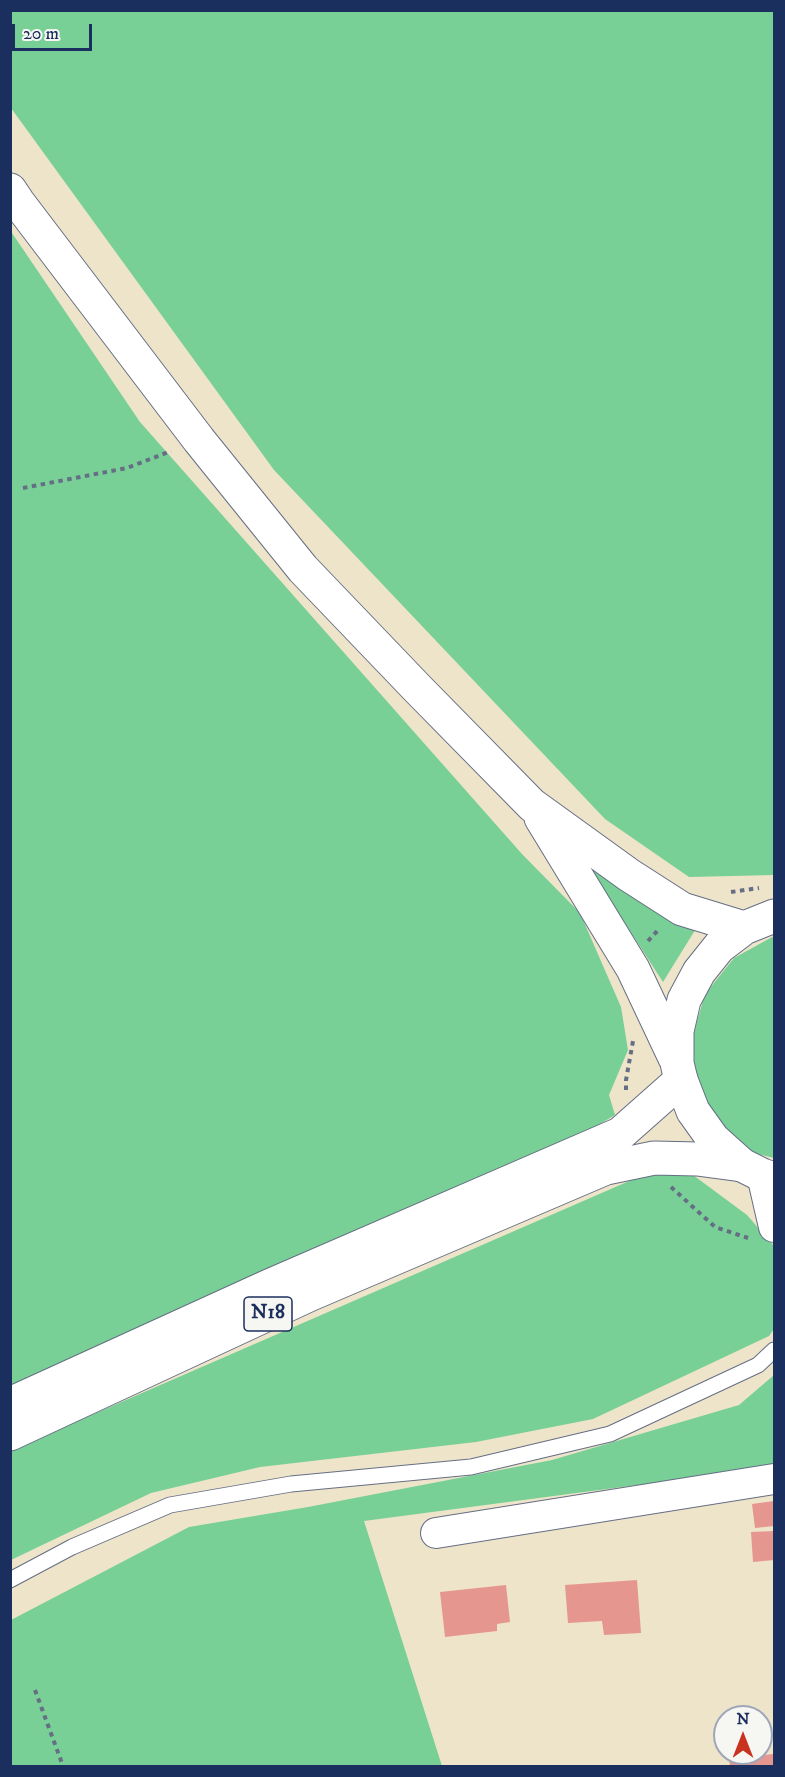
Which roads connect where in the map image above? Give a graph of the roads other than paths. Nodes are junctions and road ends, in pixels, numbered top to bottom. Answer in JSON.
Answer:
{"nodes":[{"id":1,"x":10,"y":190,"type":"edge"},
{"id":2,"x":532,"y":805,"type":"junction"},
{"id":3,"x":769,"y":902,"type":"edge"},
{"id":4,"x":744,"y":928,"type":"junction"},
{"id":5,"x":679,"y":1071,"type":"junction"},
{"id":6,"x":759,"y":1173,"type":"edge"},
{"id":7,"x":774,"y":1227,"type":"edge"},
{"id":8,"x":774,"y":1350,"type":"edge"},
{"id":9,"x":10,"y":1404,"type":"edge"},
{"id":10,"x":10,"y":1434,"type":"edge"},
{"id":11,"x":774,"y":1479,"type":"edge"},
{"id":12,"x":436,"y":1533,"type":"dead end"},
{"id":13,"x":10,"y":1580,"type":"edge"}],
"edges":[{"from":1,"to":2,"type":"main road"},
{"from":2,"to":4,"type":"main road"},
{"from":2,"to":5,"type":"main road"},
{"from":3,"to":4,"type":"main road"},
{"from":4,"to":5,"type":"main road"},
{"from":5,"to":6,"type":"main road"},
{"from":5,"to":9,"type":"main road","number":"N18"},
{"from":6,"to":7,"type":"street"},
{"from":6,"to":10,"type":"main road","number":"N18"},
{"from":8,"to":13,"type":"lane"},
{"from":11,"to":12,"type":"street"}]}
